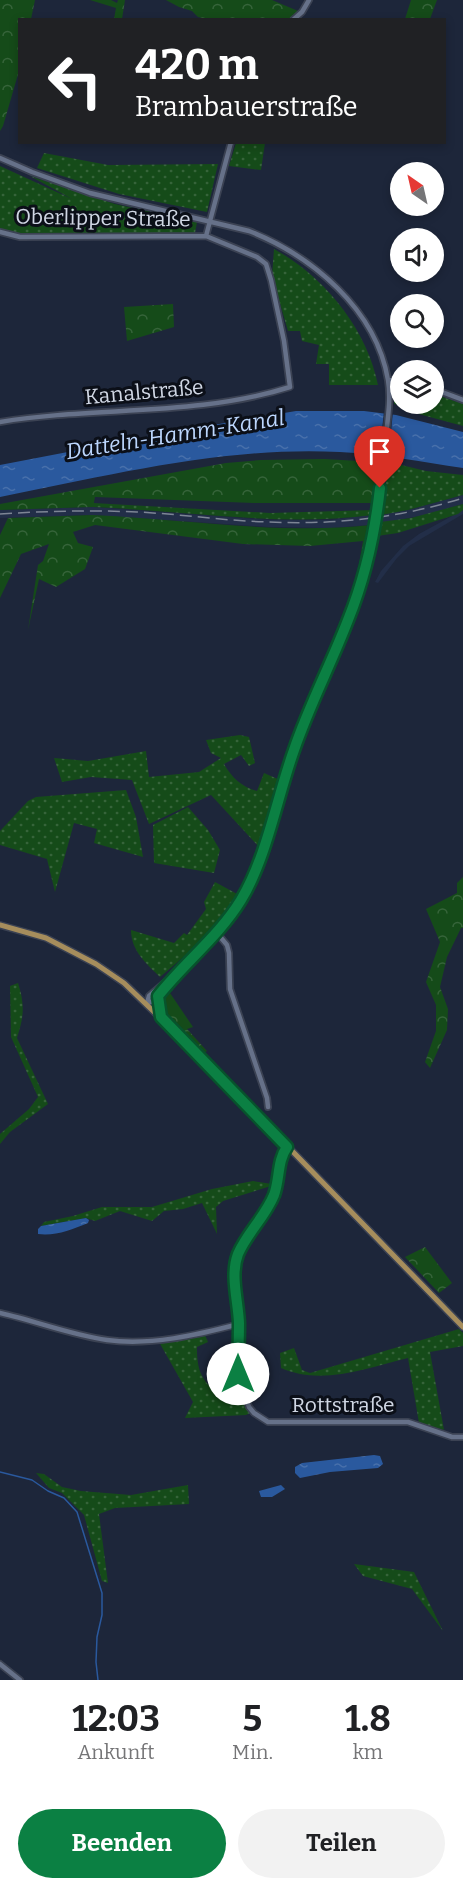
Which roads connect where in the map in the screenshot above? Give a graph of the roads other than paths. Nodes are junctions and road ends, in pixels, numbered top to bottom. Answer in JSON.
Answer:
{"nodes":[{"id":1,"x":309,"y":0,"type":"edge"},
{"id":2,"x":295,"y":18,"type":"edge"},
{"id":3,"x":230,"y":144,"type":"edge"},
{"id":4,"x":0,"y":158,"type":"edge"},
{"id":5,"x":210,"y":220,"type":"junction"},
{"id":6,"x":0,"y":232,"type":"edge"},
{"id":7,"x":207,"y":236,"type":"junction"},
{"id":8,"x":388,"y":380,"type":"joint"},
{"id":9,"x":290,"y":387,"type":"joint"},
{"id":10,"x":444,"y":393,"type":"edge"},
{"id":11,"x":463,"y":400,"type":"edge"},
{"id":12,"x":0,"y":422,"type":"edge"},
{"id":13,"x":0,"y":925,"type":"edge"},
{"id":14,"x":217,"y":933,"type":"junction"},
{"id":15,"x":176,"y":973,"type":"junction"},
{"id":16,"x":158,"y":996,"type":"junction"},
{"id":17,"x":147,"y":1003,"type":"junction"},
{"id":18,"x":161,"y":1017,"type":"junction"},
{"id":19,"x":268,"y":1107,"type":"dead end"},
{"id":20,"x":287,"y":1147,"type":"junction"},
{"id":21,"x":0,"y":1313,"type":"edge"},
{"id":22,"x":239,"y":1324,"type":"junction"},
{"id":23,"x":463,"y":1327,"type":"edge"},
{"id":24,"x":463,"y":1437,"type":"edge"},
{"id":25,"x":0,"y":1664,"type":"edge"},
{"id":26,"x":20,"y":1680,"type":"edge"}],
"edges":[{"from":1,"to":2,"type":"street"},
{"from":3,"to":5,"type":"street"},
{"from":4,"to":5,"type":"street","name":"Oberlipper Straße"},
{"from":5,"to":7,"type":"street","name":"Oberlipper Straße"},
{"from":5,"to":8,"type":"street","name":"Oberlipper Straße"},
{"from":6,"to":7,"type":"street","name":"Oberlipper Straße"},
{"from":7,"to":9,"type":"street","name":"Oberlipper Straße"},
{"from":8,"to":14,"type":"street","name":"Oberlipper Straße","bridge":true},
{"from":9,"to":12,"type":"street","name":"Kanalstraße"},
{"from":10,"to":11,"type":"street"},
{"from":13,"to":17,"type":"main road"},
{"from":14,"to":15,"type":"street","name":"Oberlipper Straße"},
{"from":14,"to":19,"type":"street"},
{"from":15,"to":16,"type":"street"},
{"from":15,"to":17,"type":"street"},
{"from":16,"to":17,"type":"street"},
{"from":16,"to":18,"type":"main road"},
{"from":17,"to":18,"type":"main road"},
{"from":18,"to":20,"type":"main road"},
{"from":20,"to":22,"type":"street","name":"Rottstraße"},
{"from":20,"to":23,"type":"main road"},
{"from":21,"to":22,"type":"street"},
{"from":22,"to":24,"type":"street","name":"Rottstraße"},
{"from":25,"to":26,"type":"street"}]}
